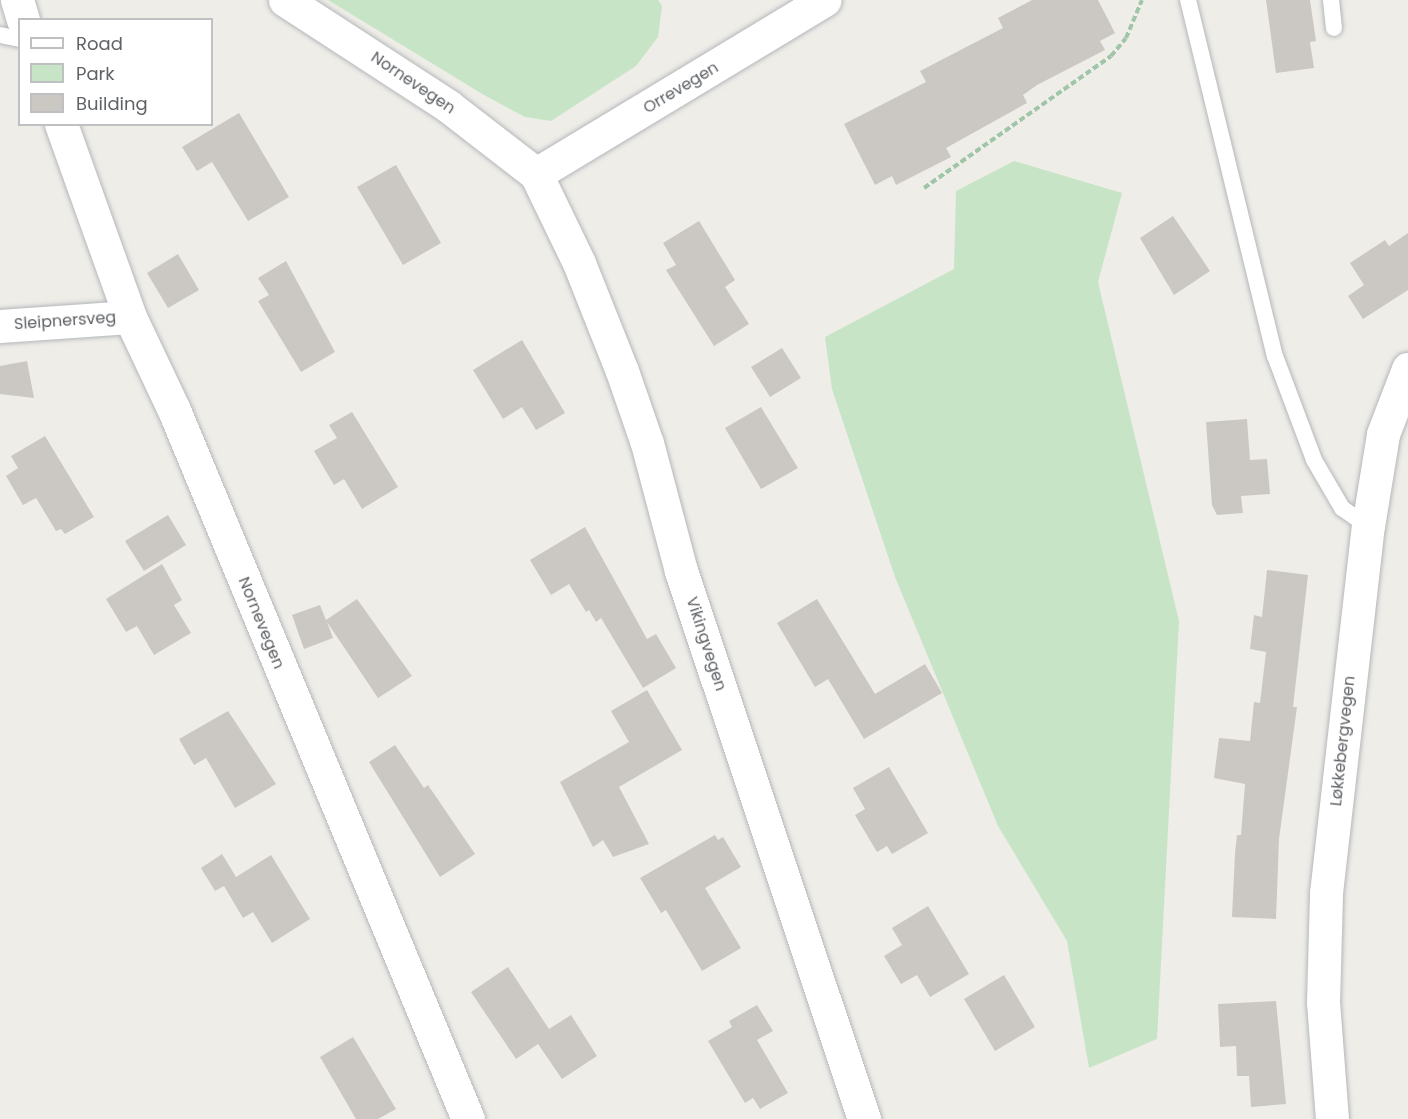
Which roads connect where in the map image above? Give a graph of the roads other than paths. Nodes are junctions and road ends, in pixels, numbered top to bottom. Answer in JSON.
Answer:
{"nodes":[{"id":1,"x":17,"y":0,"type":"edge"},
{"id":2,"x":285,"y":0,"type":"edge"},
{"id":3,"x":825,"y":0,"type":"edge"},
{"id":4,"x":1188,"y":0,"type":"edge"},
{"id":5,"x":1331,"y":0,"type":"edge"},
{"id":6,"x":22,"y":18,"type":"edge"},
{"id":7,"x":1334,"y":28,"type":"dead end"},
{"id":8,"x":0,"y":35,"type":"edge"},
{"id":9,"x":18,"y":39,"type":"edge"},
{"id":10,"x":62,"y":126,"type":"edge"},
{"id":11,"x":536,"y":174,"type":"junction"},
{"id":12,"x":130,"y":316,"type":"junction"},
{"id":13,"x":0,"y":326,"type":"edge"},
{"id":14,"x":1408,"y":369,"type":"edge"},
{"id":15,"x":1368,"y":526,"type":"junction"},
{"id":16,"x":468,"y":1119,"type":"edge"},
{"id":17,"x":864,"y":1119,"type":"edge"},
{"id":18,"x":1332,"y":1119,"type":"edge"}],
"edges":[{"from":1,"to":6,"type":"street"},
{"from":2,"to":11,"type":"street","name":"Nornevegen"},
{"from":3,"to":11,"type":"street","name":"Orrevegen"},
{"from":4,"to":15,"type":"lane"},
{"from":5,"to":7,"type":"lane"},
{"from":8,"to":9,"type":"lane"},
{"from":10,"to":12,"type":"street","name":"Nornevegen"},
{"from":11,"to":17,"type":"street","name":"Vikingvegen"},
{"from":12,"to":13,"type":"street","name":"Sleipnersveg"},
{"from":12,"to":16,"type":"street","name":"Nornevegen"},
{"from":14,"to":15,"type":"street","name":"Løkkebergvegen"},
{"from":15,"to":18,"type":"street","name":"Løkkebergvegen"}]}
